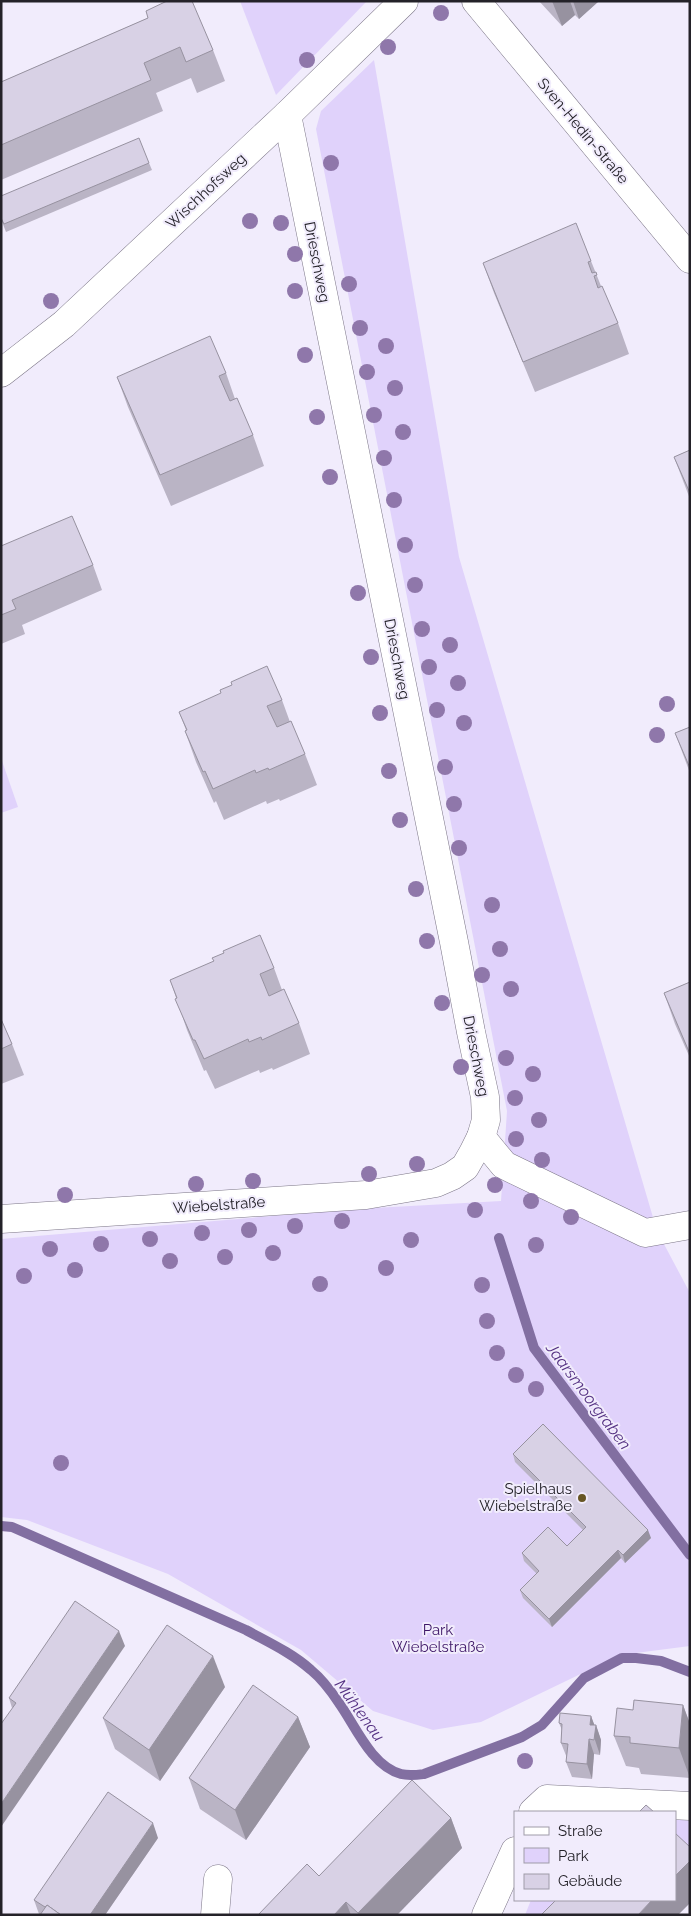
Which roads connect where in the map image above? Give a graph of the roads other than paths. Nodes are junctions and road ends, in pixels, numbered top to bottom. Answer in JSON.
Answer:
{"nodes":[{"id":1,"x":404,"y":1,"type":"edge"},
{"id":2,"x":476,"y":1,"type":"edge"},
{"id":3,"x":287,"y":115,"type":"junction"},
{"id":4,"x":690,"y":260,"type":"edge"},
{"id":5,"x":1,"y":373,"type":"edge"},
{"id":6,"x":481,"y":1137,"type":"junction"},
{"id":7,"x":436,"y":1183,"type":"joint"},
{"id":8,"x":1,"y":1219,"type":"edge"},
{"id":9,"x":690,"y":1225,"type":"edge"},
{"id":10,"x":540,"y":1806,"type":"edge"},
{"id":11,"x":690,"y":1806,"type":"edge"},
{"id":12,"x":514,"y":1853,"type":"edge"},
{"id":13,"x":218,"y":1878,"type":"dead end"},
{"id":14,"x":214,"y":1915,"type":"edge"},
{"id":15,"x":486,"y":1915,"type":"edge"}],
"edges":[{"from":1,"to":3,"type":"street","name":"Wischhofsweg"},
{"from":2,"to":4,"type":"street","name":"Sven-Hedin-Straße"},
{"from":3,"to":5,"type":"street","name":"Wischhofsweg"},
{"from":3,"to":6,"type":"street","name":"Drieschweg"},
{"from":6,"to":7,"type":"street","name":"Drieschweg"},
{"from":6,"to":9,"type":"street"},
{"from":7,"to":8,"type":"street","name":"Wiebelstraße"},
{"from":10,"to":11,"type":"street"},
{"from":12,"to":15,"type":"street"},
{"from":13,"to":14,"type":"street"}]}
